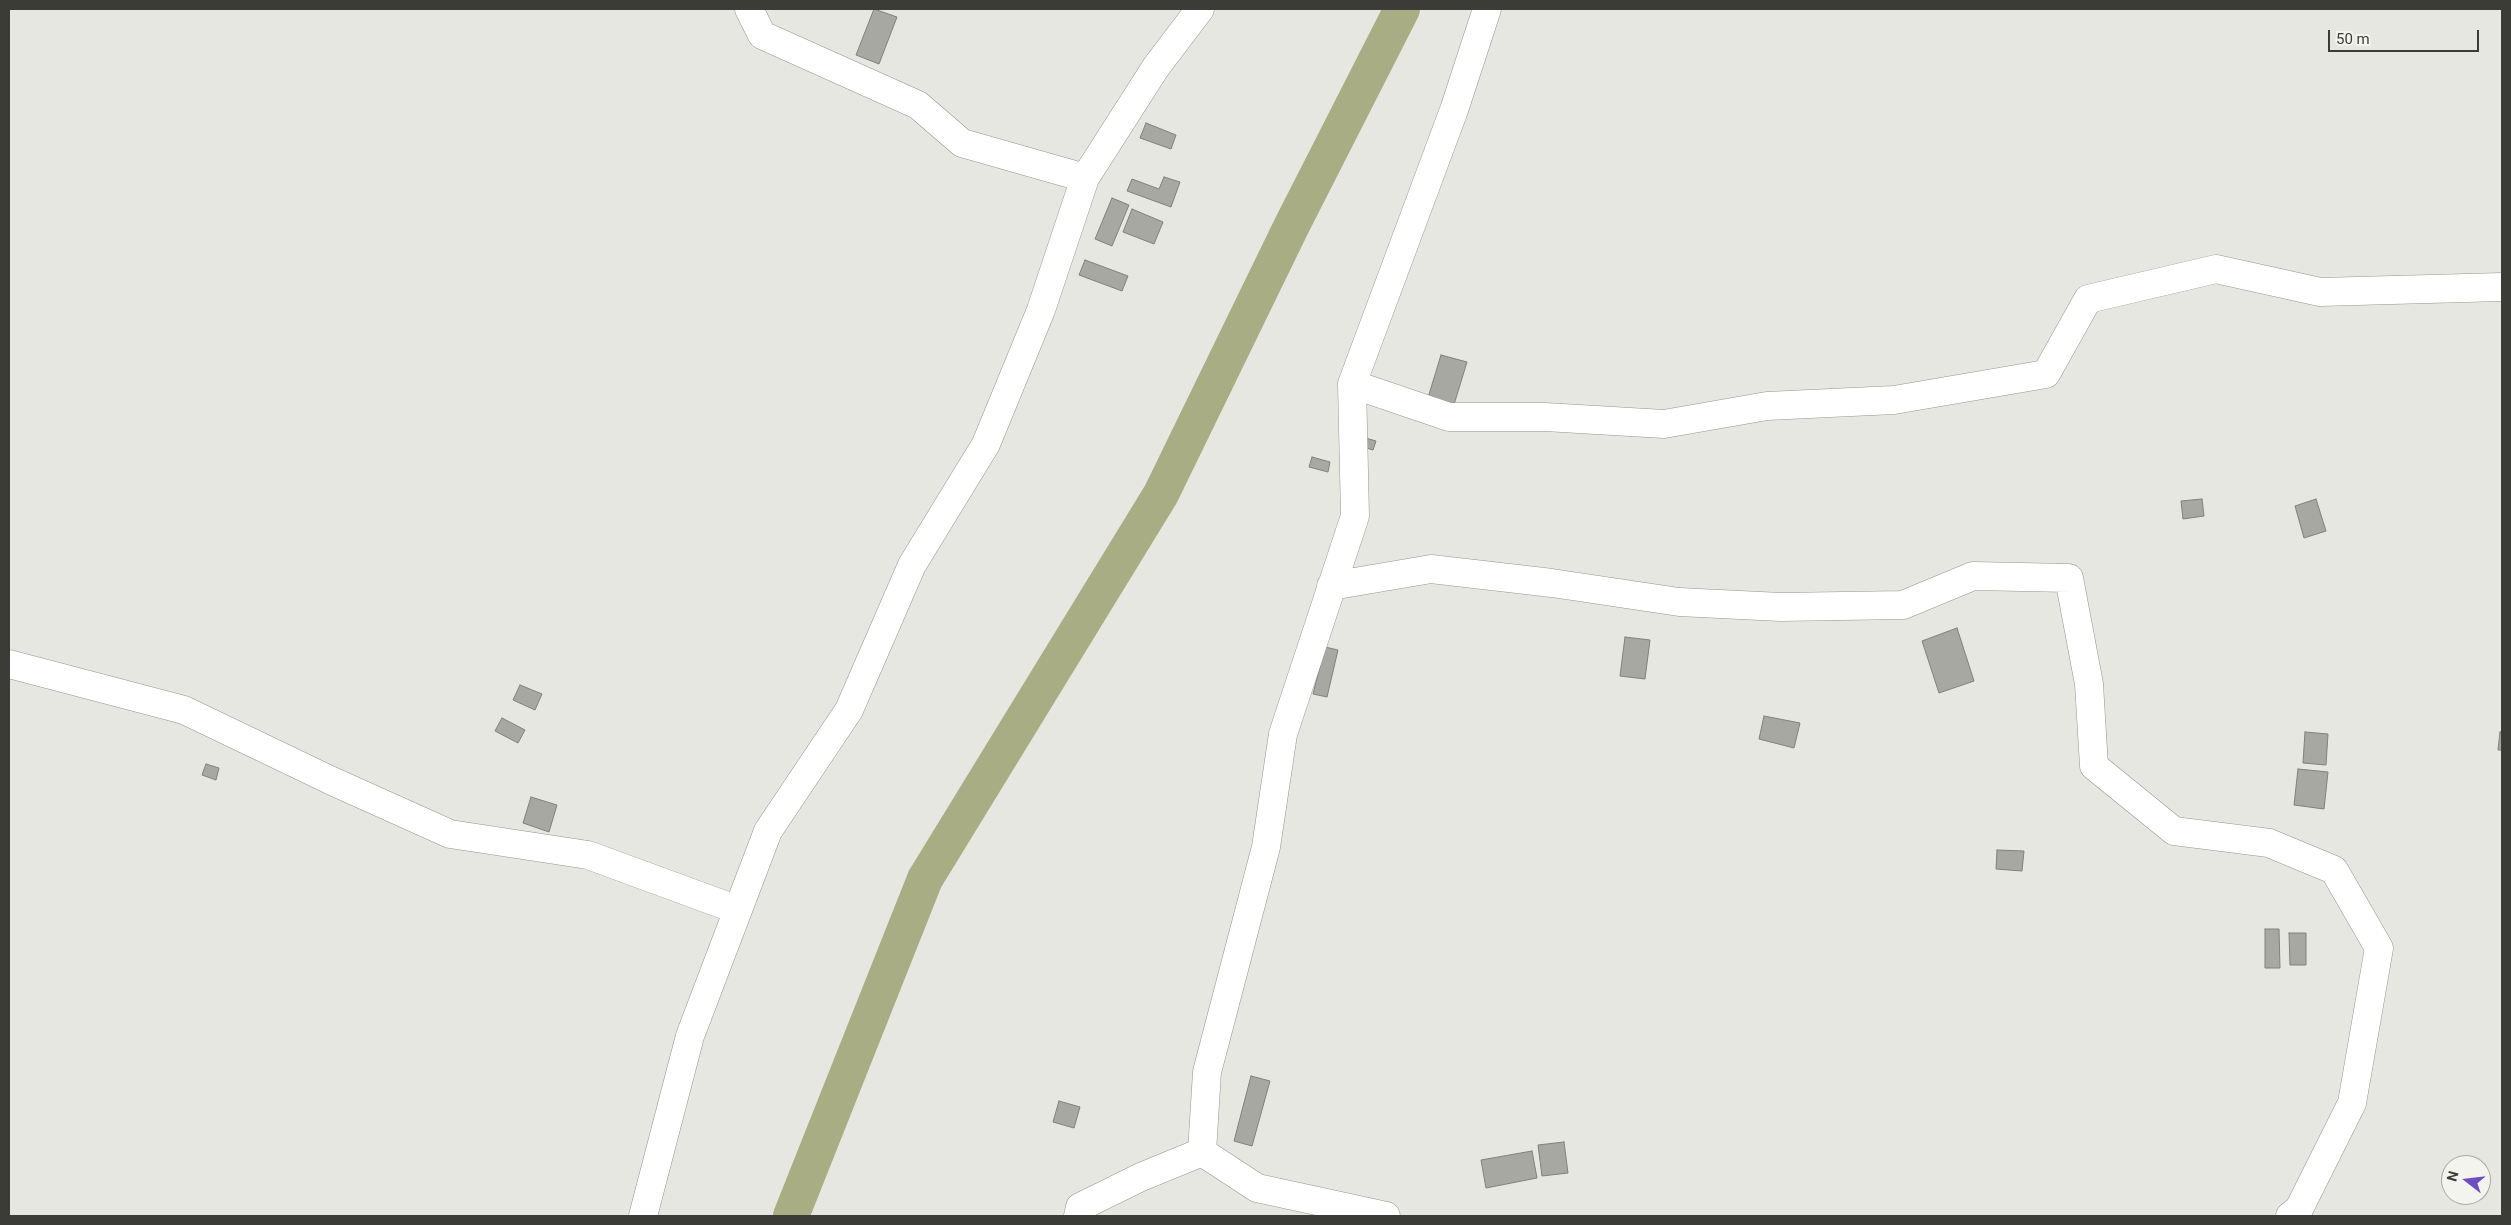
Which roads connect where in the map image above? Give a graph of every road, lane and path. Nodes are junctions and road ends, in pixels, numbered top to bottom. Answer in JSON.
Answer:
{"nodes":[{"id":1,"x":749,"y":9,"type":"edge"},
{"id":2,"x":1200,"y":9,"type":"edge"},
{"id":3,"x":1487,"y":9,"type":"edge"},
{"id":4,"x":1086,"y":178,"type":"junction"},
{"id":5,"x":2502,"y":287,"type":"edge"},
{"id":6,"x":1352,"y":384,"type":"junction"},
{"id":7,"x":1331,"y":586,"type":"junction"},
{"id":8,"x":9,"y":664,"type":"edge"},
{"id":9,"x":738,"y":910,"type":"junction"},
{"id":10,"x":1202,"y":1152,"type":"junction"},
{"id":11,"x":643,"y":1216,"type":"edge"},
{"id":12,"x":1078,"y":1216,"type":"edge"},
{"id":13,"x":1386,"y":1216,"type":"edge"},
{"id":14,"x":2290,"y":1216,"type":"edge"}],
"edges":[{"from":1,"to":4,"type":"street"},
{"from":2,"to":4,"type":"street"},
{"from":3,"to":6,"type":"street"},
{"from":4,"to":9,"type":"street"},
{"from":5,"to":6,"type":"street"},
{"from":6,"to":7,"type":"street"},
{"from":7,"to":10,"type":"street"},
{"from":7,"to":14,"type":"street"},
{"from":8,"to":9,"type":"street"},
{"from":9,"to":11,"type":"street"},
{"from":10,"to":12,"type":"street"},
{"from":10,"to":13,"type":"street"}]}
